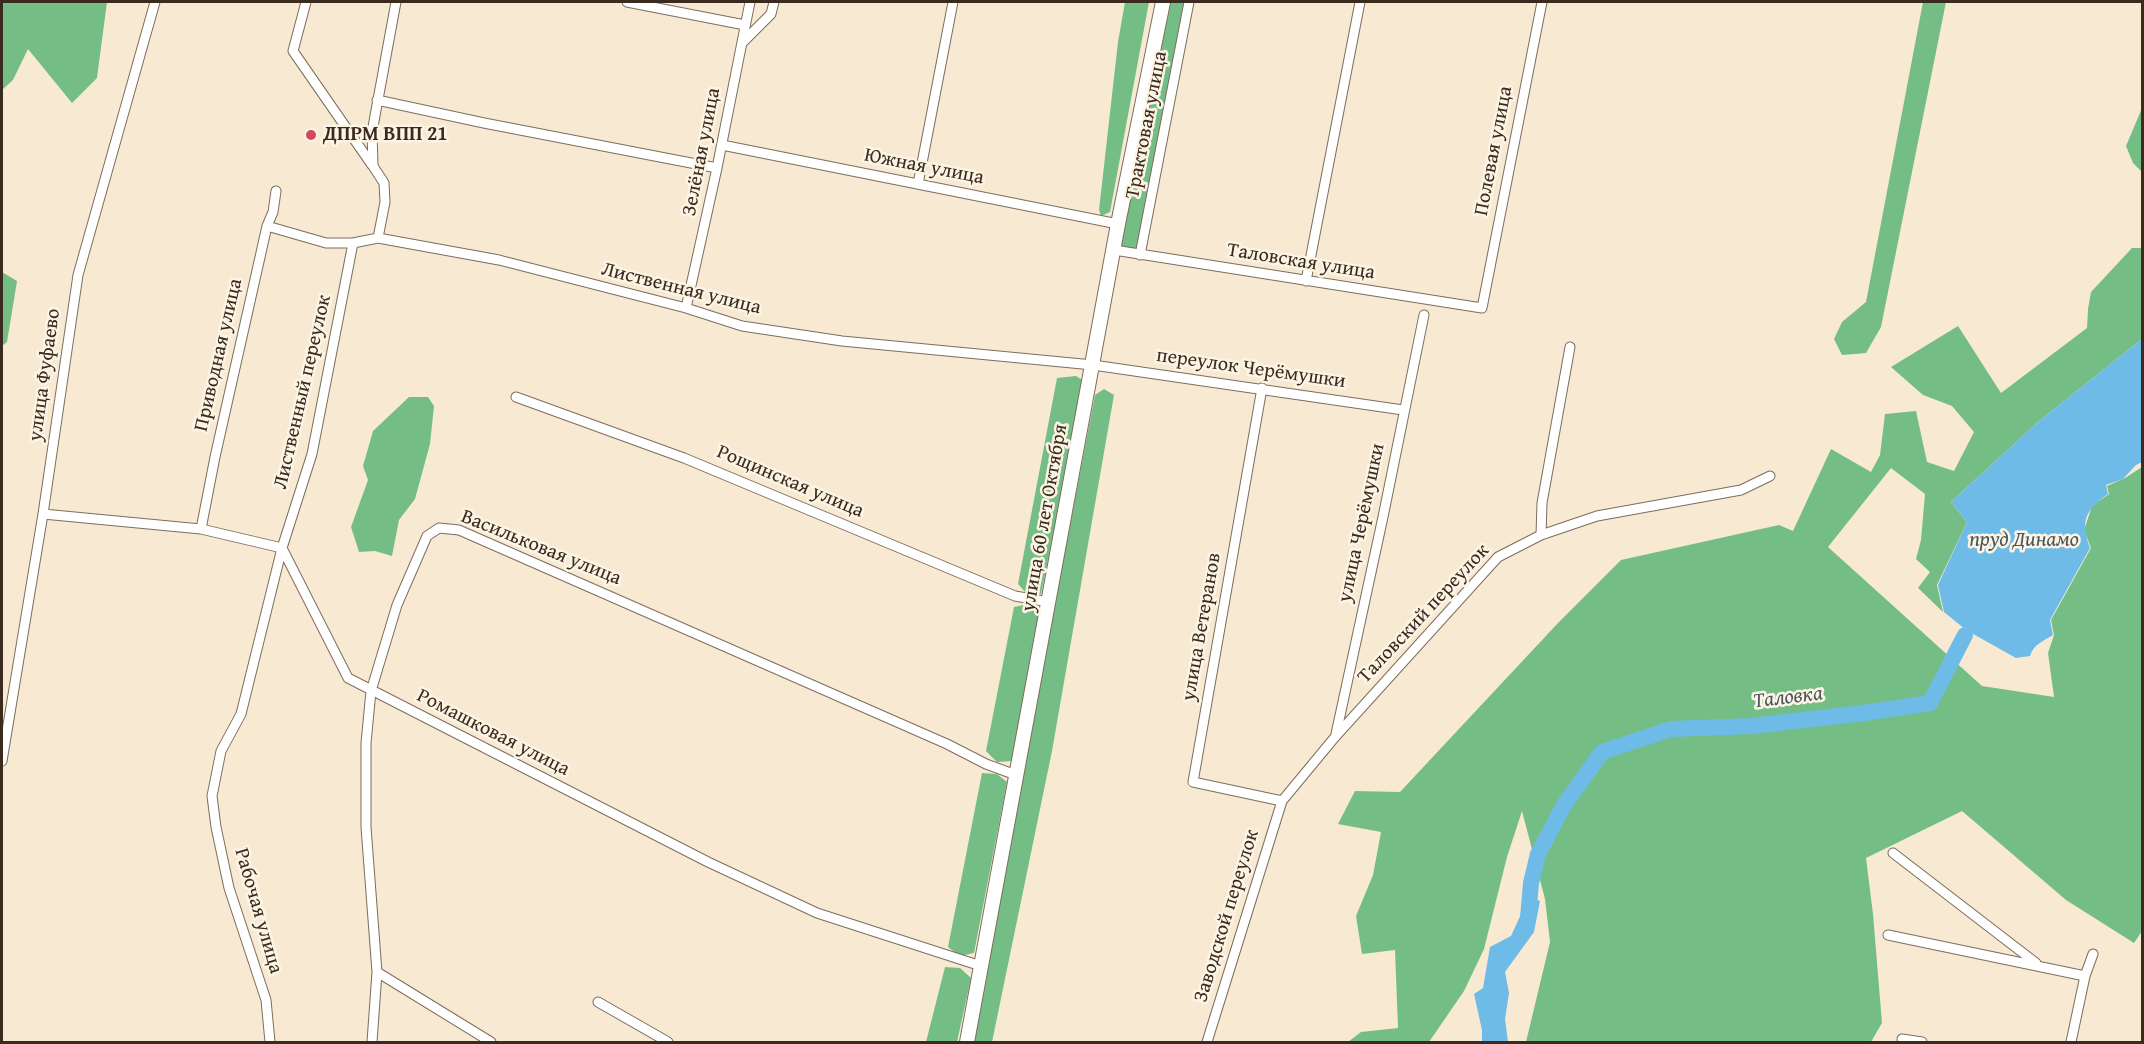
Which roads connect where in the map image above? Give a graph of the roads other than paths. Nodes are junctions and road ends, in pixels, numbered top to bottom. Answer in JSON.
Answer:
{"nodes":[{"id":1,"x":155,"y":2,"type":"edge"},
{"id":2,"x":306,"y":2,"type":"edge"},
{"id":3,"x":396,"y":2,"type":"edge"},
{"id":4,"x":627,"y":2,"type":"edge"},
{"id":5,"x":750,"y":2,"type":"edge"},
{"id":6,"x":774,"y":2,"type":"edge"},
{"id":7,"x":953,"y":2,"type":"edge"},
{"id":8,"x":1163,"y":2,"type":"edge"},
{"id":9,"x":1189,"y":2,"type":"edge"},
{"id":10,"x":1360,"y":2,"type":"edge"},
{"id":11,"x":1542,"y":2,"type":"edge"},
{"id":12,"x":745,"y":25,"type":"junction"},
{"id":13,"x":742,"y":43,"type":"junction"},
{"id":14,"x":377,"y":100,"type":"junction"},
{"id":15,"x":722,"y":145,"type":"junction"},
{"id":16,"x":373,"y":166,"type":"junction"},
{"id":17,"x":717,"y":168,"type":"junction"},
{"id":18,"x":918,"y":184,"type":"junction"},
{"id":19,"x":276,"y":191,"type":"dead end"},
{"id":20,"x":1119,"y":224,"type":"junction"},
{"id":21,"x":267,"y":226,"type":"junction"},
{"id":22,"x":378,"y":238,"type":"junction"},
{"id":23,"x":353,"y":243,"type":"junction"},
{"id":24,"x":1114,"y":250,"type":"junction"},
{"id":25,"x":1140,"y":255,"type":"junction"},
{"id":26,"x":1306,"y":281,"type":"junction"},
{"id":27,"x":686,"y":308,"type":"junction"},
{"id":28,"x":1482,"y":308,"type":"joint"},
{"id":29,"x":1424,"y":315,"type":"dead end"},
{"id":30,"x":1570,"y":347,"type":"dead end"},
{"id":31,"x":1093,"y":365,"type":"junction"},
{"id":32,"x":1262,"y":388,"type":"junction"},
{"id":33,"x":516,"y":397,"type":"dead end"},
{"id":34,"x":1403,"y":410,"type":"junction"},
{"id":35,"x":1770,"y":476,"type":"dead end"},
{"id":36,"x":43,"y":514,"type":"junction"},
{"id":37,"x":201,"y":529,"type":"junction"},
{"id":38,"x":1542,"y":535,"type":"junction"},
{"id":39,"x":282,"y":548,"type":"junction"},
{"id":40,"x":1049,"y":602,"type":"junction"},
{"id":41,"x":371,"y":691,"type":"junction"},
{"id":42,"x":1335,"y":737,"type":"junction"},
{"id":43,"x":2,"y":761,"type":"edge"},
{"id":44,"x":1016,"y":775,"type":"junction"},
{"id":45,"x":1282,"y":801,"type":"junction"},
{"id":46,"x":1893,"y":853,"type":"dead end"},
{"id":47,"x":1888,"y":935,"type":"dead end"},
{"id":48,"x":2093,"y":954,"type":"dead end"},
{"id":49,"x":2039,"y":965,"type":"junction"},
{"id":50,"x":981,"y":966,"type":"junction"},
{"id":51,"x":377,"y":972,"type":"junction"},
{"id":52,"x":2085,"y":976,"type":"junction"},
{"id":53,"x":598,"y":1002,"type":"dead end"},
{"id":54,"x":1902,"y":1039,"type":"dead end"},
{"id":55,"x":270,"y":1042,"type":"edge"},
{"id":56,"x":372,"y":1042,"type":"edge"},
{"id":57,"x":491,"y":1042,"type":"edge"},
{"id":58,"x":668,"y":1042,"type":"edge"},
{"id":59,"x":967,"y":1042,"type":"edge"},
{"id":60,"x":1207,"y":1042,"type":"edge"},
{"id":61,"x":1922,"y":1042,"type":"edge"},
{"id":62,"x":2071,"y":1042,"type":"edge"}],
"edges":[{"from":1,"to":36,"type":"street","name":"улица Фуфаево"},
{"from":2,"to":16,"type":"street"},
{"from":3,"to":14,"type":"street"},
{"from":4,"to":12,"type":"street"},
{"from":5,"to":12,"type":"street","name":"Зелёная улица"},
{"from":6,"to":13,"type":"street"},
{"from":7,"to":18,"type":"street"},
{"from":8,"to":20,"type":"street","name":"улица 60 лет Октября"},
{"from":9,"to":25,"type":"street","name":"Трактовая улица"},
{"from":10,"to":26,"type":"street"},
{"from":11,"to":28,"type":"street","name":"Полевая улица"},
{"from":12,"to":13,"type":"street","name":"Зелёная улица"},
{"from":13,"to":15,"type":"street","name":"Зелёная улица"},
{"from":14,"to":16,"type":"street"},
{"from":14,"to":17,"type":"street"},
{"from":15,"to":17,"type":"street","name":"Зелёная улица"},
{"from":15,"to":18,"type":"street","name":"Южная улица"},
{"from":16,"to":22,"type":"street"},
{"from":17,"to":27,"type":"street","name":"Зелёная улица"},
{"from":18,"to":20,"type":"street","name":"Южная улица"},
{"from":19,"to":21,"type":"street","name":"Приводная улица"},
{"from":20,"to":24,"type":"street","name":"улица 60 лет Октября"},
{"from":21,"to":23,"type":"street","name":"Лиственная улица"},
{"from":21,"to":37,"type":"street","name":"Приводная улица"},
{"from":22,"to":23,"type":"street","name":"Лиственная улица"},
{"from":22,"to":27,"type":"street","name":"Лиственная улица"},
{"from":23,"to":39,"type":"street","name":"Лиственный переулок"},
{"from":24,"to":25,"type":"street","name":"Таловская улица"},
{"from":24,"to":31,"type":"street","name":"улица 60 лет Октября"},
{"from":25,"to":26,"type":"street","name":"Таловская улица"},
{"from":26,"to":28,"type":"street","name":"Таловская улица"},
{"from":27,"to":31,"type":"street","name":"Лиственная улица"},
{"from":29,"to":34,"type":"street","name":"улица Черёмушки"},
{"from":30,"to":38,"type":"street"},
{"from":31,"to":32,"type":"street","name":"переулок Черёмушки"},
{"from":31,"to":40,"type":"street","name":"улица 60 лет Октября"},
{"from":32,"to":34,"type":"street","name":"переулок Черёмушки"},
{"from":32,"to":45,"type":"street","name":"улица Ветеранов"},
{"from":33,"to":40,"type":"street","name":"Рощинская улица"},
{"from":34,"to":42,"type":"street","name":"улица Черёмушки"},
{"from":35,"to":38,"type":"street","name":"Таловский переулок"},
{"from":36,"to":37,"type":"street"},
{"from":36,"to":43,"type":"street","name":"улица Фуфаево"},
{"from":37,"to":39,"type":"street"},
{"from":38,"to":42,"type":"street","name":"Таловский переулок"},
{"from":39,"to":41,"type":"street","name":"Ромашковая улица"},
{"from":39,"to":55,"type":"street","name":"Рабочая улица"},
{"from":40,"to":44,"type":"street","name":"улица 60 лет Октября"},
{"from":41,"to":44,"type":"street","name":"Васильковая улица"},
{"from":41,"to":50,"type":"street","name":"Ромашковая улица"},
{"from":41,"to":51,"type":"street","name":"Васильковая улица"},
{"from":42,"to":45,"type":"street","name":"Таловский переулок"},
{"from":44,"to":50,"type":"street","name":"улица 60 лет Октября"},
{"from":45,"to":60,"type":"street","name":"Заводской переулок"},
{"from":46,"to":49,"type":"street"},
{"from":47,"to":49,"type":"street"},
{"from":48,"to":52,"type":"street"},
{"from":49,"to":52,"type":"street"},
{"from":50,"to":59,"type":"street","name":"улица 60 лет Октября"},
{"from":51,"to":56,"type":"street","name":"Васильковая улица"},
{"from":51,"to":57,"type":"street"},
{"from":52,"to":62,"type":"street"},
{"from":53,"to":58,"type":"street"},
{"from":54,"to":61,"type":"street"}]}
